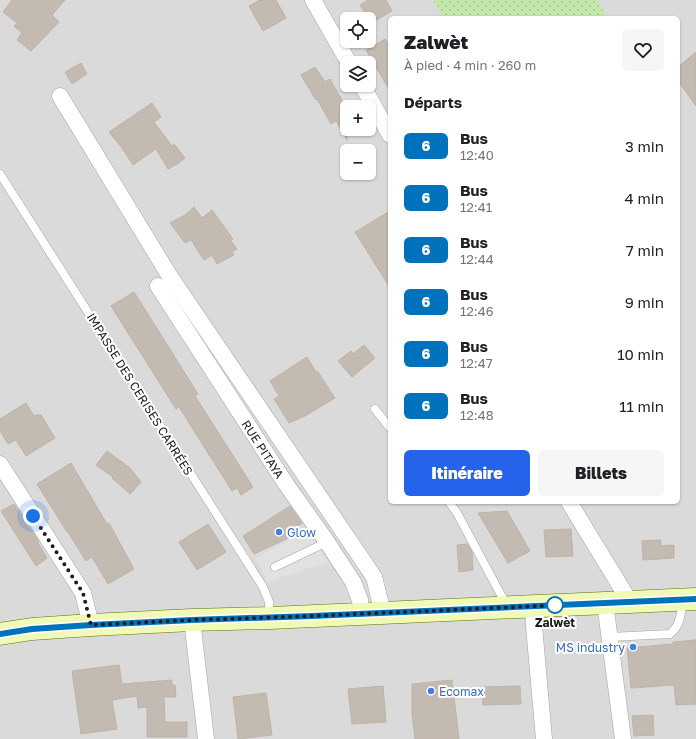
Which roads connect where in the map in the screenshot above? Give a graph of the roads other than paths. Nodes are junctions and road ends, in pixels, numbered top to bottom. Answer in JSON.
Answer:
{"nodes":[{"id":1,"x":313,"y":0,"type":"edge"},
{"id":2,"x":345,"y":56,"type":"edge"},
{"id":3,"x":366,"y":92,"type":"edge"},
{"id":4,"x":60,"y":96,"type":"dead end"},
{"id":5,"x":388,"y":131,"type":"edge"},
{"id":6,"x":0,"y":174,"type":"edge"},
{"id":7,"x":158,"y":286,"type":"dead end"},
{"id":8,"x":376,"y":409,"type":"dead end"},
{"id":9,"x":388,"y":425,"type":"edge"},
{"id":10,"x":0,"y":464,"type":"edge"},
{"id":11,"x":450,"y":504,"type":"edge"},
{"id":12,"x":570,"y":504,"type":"edge"},
{"id":13,"x":327,"y":542,"type":"junction"},
{"id":14,"x":275,"y":567,"type":"dead end"},
{"id":15,"x":690,"y":599,"type":"edge"},
{"id":16,"x":630,"y":602,"type":"junction"},
{"id":17,"x":605,"y":603,"type":"junction"},
{"id":18,"x":533,"y":606,"type":"junction"},
{"id":19,"x":508,"y":607,"type":"junction"},
{"id":20,"x":373,"y":613,"type":"junction"},
{"id":21,"x":270,"y":618,"type":"junction"},
{"id":22,"x":192,"y":620,"type":"junction"},
{"id":23,"x":91,"y":625,"type":"junction"},
{"id":24,"x":0,"y":634,"type":"edge"},
{"id":25,"x":610,"y":637,"type":"junction"},
{"id":26,"x":206,"y":739,"type":"edge"},
{"id":27,"x":544,"y":739,"type":"edge"},
{"id":28,"x":623,"y":739,"type":"edge"}],
"edges":[{"from":1,"to":2,"type":"street"},
{"from":3,"to":5,"type":"street"},
{"from":4,"to":20,"type":"street"},
{"from":6,"to":21,"type":"lane","name":"IMPASSE DES CERISES CARRÉES"},
{"from":7,"to":13,"type":"street","name":"RUE PITAYA"},
{"from":8,"to":9,"type":"lane"},
{"from":10,"to":23,"type":"street"},
{"from":11,"to":19,"type":"lane"},
{"from":12,"to":16,"type":"street"},
{"from":13,"to":14,"type":"lane"},
{"from":13,"to":20,"type":"street","name":"RUE PITAYA"},
{"from":15,"to":16,"type":"main road"},
{"from":15,"to":25,"type":"lane"},
{"from":16,"to":17,"type":"main road"},
{"from":17,"to":18,"type":"main road"},
{"from":17,"to":25,"type":"street"},
{"from":18,"to":19,"type":"main road"},
{"from":18,"to":27,"type":"street"},
{"from":19,"to":20,"type":"main road"},
{"from":20,"to":21,"type":"main road"},
{"from":21,"to":22,"type":"main road"},
{"from":22,"to":23,"type":"main road"},
{"from":22,"to":26,"type":"street"},
{"from":23,"to":24,"type":"main road"},
{"from":25,"to":28,"type":"street"}]}
